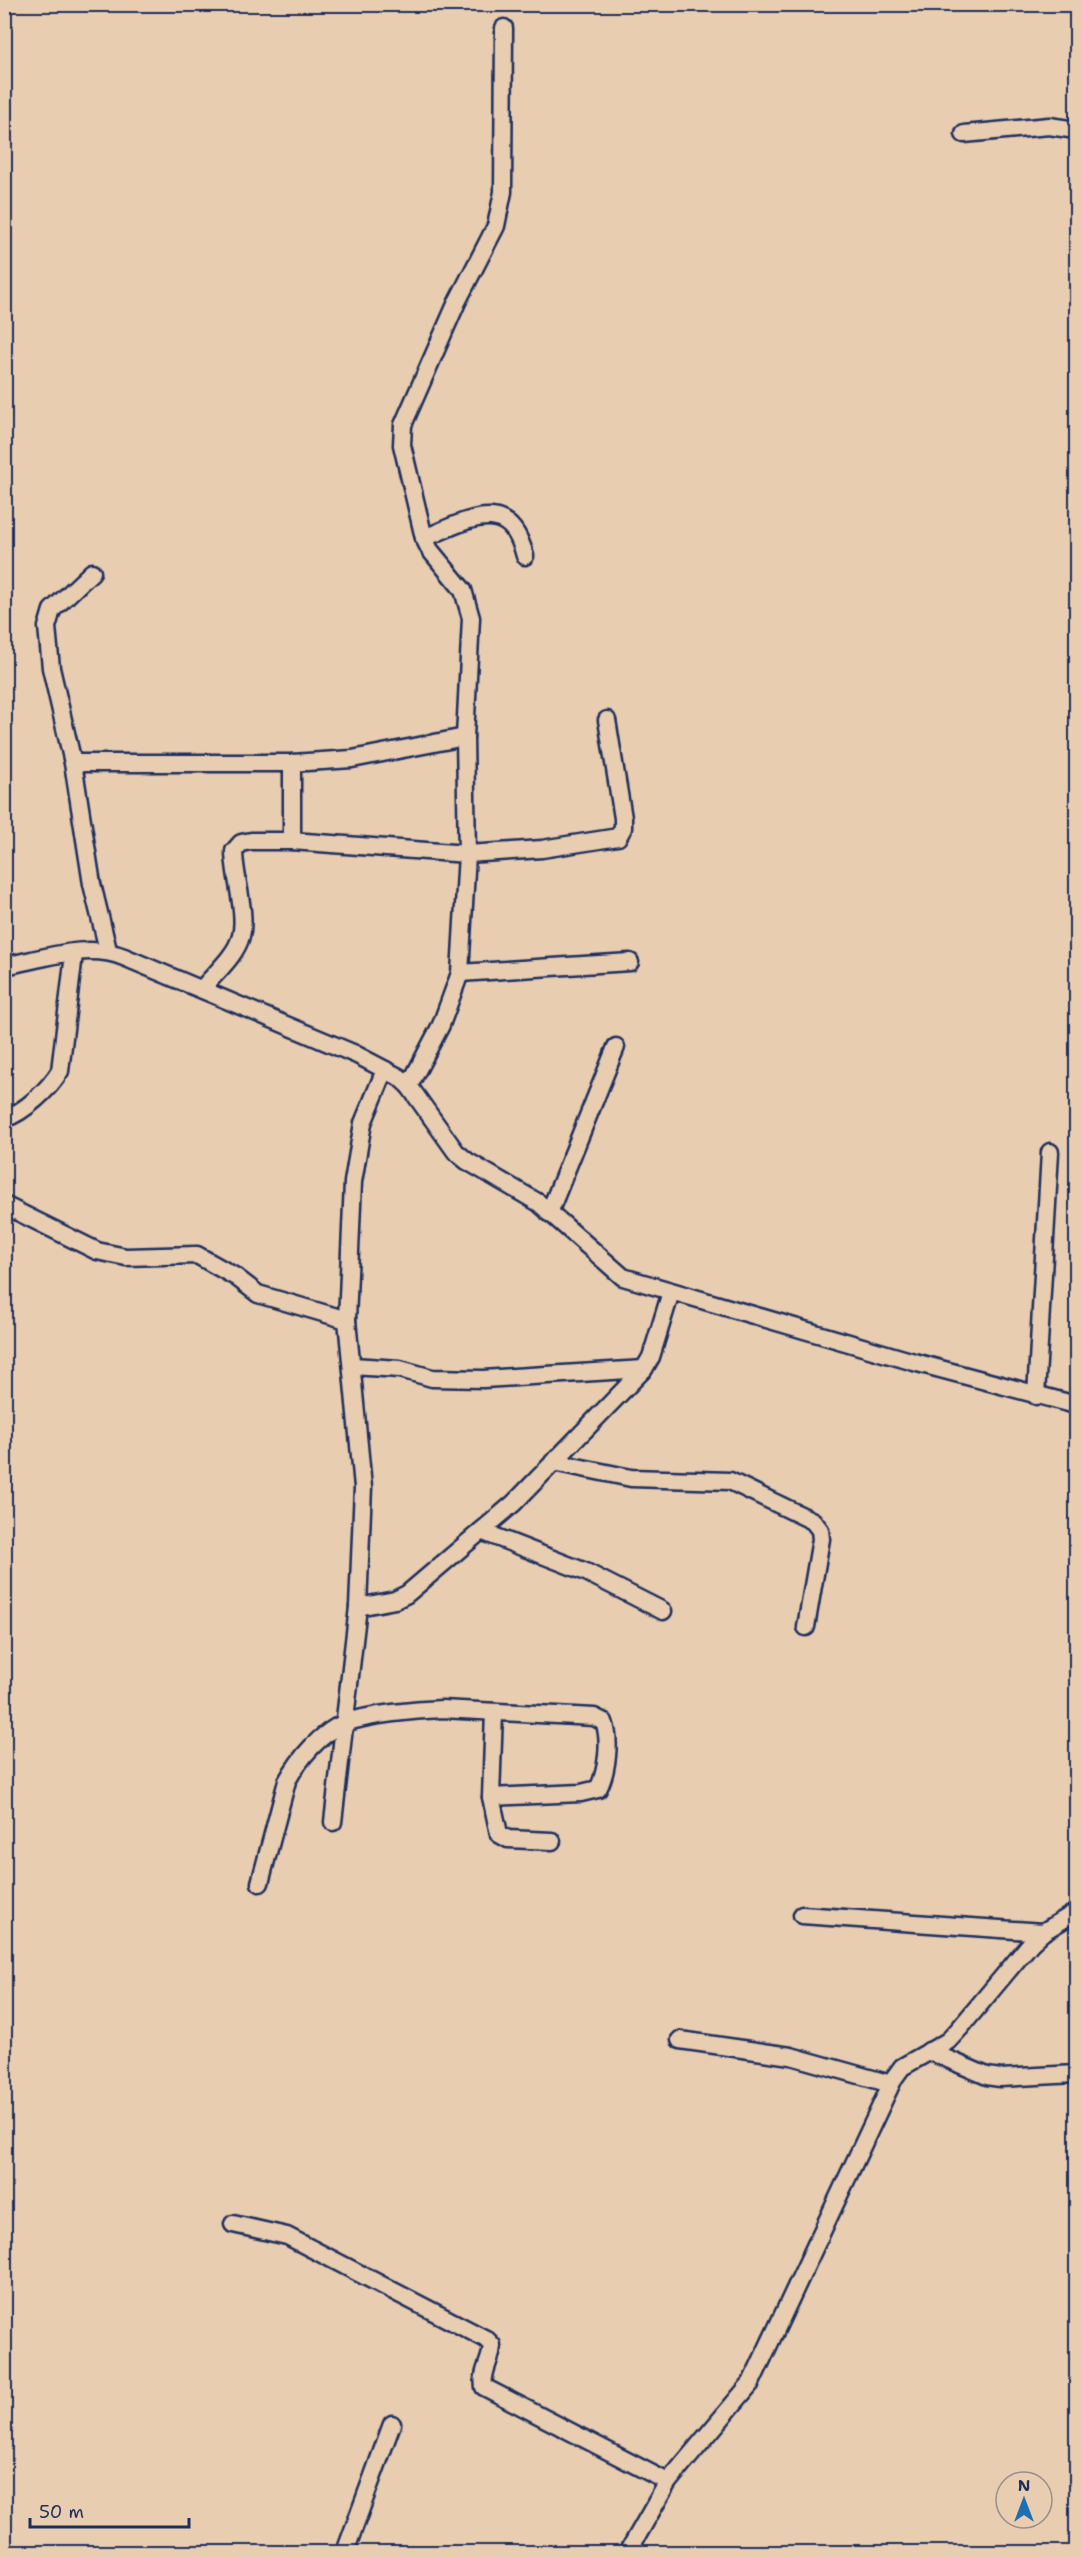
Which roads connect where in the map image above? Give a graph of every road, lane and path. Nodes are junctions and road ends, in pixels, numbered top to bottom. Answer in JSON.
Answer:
{"nodes":[{"id":1,"x":504,"y":28,"type":"dead end"},
{"id":2,"x":1077,"y":130,"type":"edge"},
{"id":3,"x":964,"y":134,"type":"dead end"},
{"id":4,"x":424,"y":538,"type":"junction"},
{"id":5,"x":525,"y":556,"type":"dead end"},
{"id":6,"x":92,"y":572,"type":"dead end"},
{"id":7,"x":607,"y":720,"type":"dead end"},
{"id":8,"x":465,"y":737,"type":"junction"},
{"id":9,"x":73,"y":763,"type":"junction"},
{"id":10,"x":292,"y":763,"type":"junction"},
{"id":11,"x":292,"y":841,"type":"junction"},
{"id":12,"x":467,"y":854,"type":"junction"},
{"id":13,"x":108,"y":950,"type":"junction"},
{"id":14,"x":74,"y":954,"type":"junction"},
{"id":15,"x":630,"y":962,"type":"dead end"},
{"id":16,"x":4,"y":966,"type":"edge"},
{"id":17,"x":460,"y":973,"type":"junction"},
{"id":18,"x":202,"y":989,"type":"junction"},
{"id":19,"x":616,"y":1047,"type":"dead end"},
{"id":20,"x":385,"y":1070,"type":"junction"},
{"id":21,"x":409,"y":1086,"type":"junction"},
{"id":22,"x":4,"y":1119,"type":"edge"},
{"id":23,"x":1050,"y":1152,"type":"dead end"},
{"id":24,"x":4,"y":1205,"type":"edge"},
{"id":25,"x":549,"y":1213,"type":"junction"},
{"id":26,"x":671,"y":1292,"type":"junction"},
{"id":27,"x":347,"y":1320,"type":"junction"},
{"id":28,"x":352,"y":1366,"type":"junction"},
{"id":29,"x":644,"y":1369,"type":"junction"},
{"id":30,"x":1036,"y":1396,"type":"junction"},
{"id":31,"x":1077,"y":1405,"type":"edge"},
{"id":32,"x":553,"y":1462,"type":"junction"},
{"id":33,"x":481,"y":1531,"type":"junction"},
{"id":34,"x":358,"y":1607,"type":"junction"},
{"id":35,"x":663,"y":1611,"type":"dead end"},
{"id":36,"x":806,"y":1627,"type":"dead end"},
{"id":37,"x":494,"y":1712,"type":"junction"},
{"id":38,"x":345,"y":1723,"type":"junction"},
{"id":39,"x":491,"y":1797,"type":"junction"},
{"id":40,"x":333,"y":1822,"type":"dead end"},
{"id":41,"x":552,"y":1841,"type":"dead end"},
{"id":42,"x":260,"y":1883,"type":"dead end"},
{"id":43,"x":1077,"y":1912,"type":"edge"},
{"id":44,"x":802,"y":1915,"type":"dead end"},
{"id":45,"x":1042,"y":1932,"type":"junction"},
{"id":46,"x":680,"y":2040,"type":"dead end"},
{"id":47,"x":928,"y":2051,"type":"junction"},
{"id":48,"x":1077,"y":2073,"type":"edge"},
{"id":49,"x":891,"y":2084,"type":"junction"},
{"id":50,"x":233,"y":2224,"type":"dead end"},
{"id":51,"x":393,"y":2424,"type":"dead end"},
{"id":52,"x":668,"y":2482,"type":"junction"},
{"id":53,"x":345,"y":2553,"type":"edge"},
{"id":54,"x":628,"y":2553,"type":"edge"}],
"edges":[{"from":1,"to":4,"type":"street"},
{"from":2,"to":3,"type":"street"},
{"from":4,"to":5,"type":"street"},
{"from":4,"to":8,"type":"street"},
{"from":6,"to":9,"type":"street"},
{"from":7,"to":12,"type":"street"},
{"from":8,"to":10,"type":"street"},
{"from":8,"to":12,"type":"street"},
{"from":9,"to":10,"type":"street"},
{"from":9,"to":13,"type":"street"},
{"from":10,"to":11,"type":"street"},
{"from":11,"to":12,"type":"street"},
{"from":11,"to":18,"type":"street"},
{"from":12,"to":17,"type":"street"},
{"from":13,"to":14,"type":"street"},
{"from":13,"to":18,"type":"street"},
{"from":14,"to":16,"type":"street"},
{"from":14,"to":22,"type":"street"},
{"from":15,"to":17,"type":"street"},
{"from":17,"to":21,"type":"street"},
{"from":18,"to":20,"type":"street"},
{"from":19,"to":25,"type":"street"},
{"from":20,"to":21,"type":"street"},
{"from":20,"to":27,"type":"street"},
{"from":21,"to":25,"type":"street"},
{"from":23,"to":30,"type":"street"},
{"from":24,"to":27,"type":"street"},
{"from":25,"to":26,"type":"street"},
{"from":26,"to":29,"type":"street"},
{"from":26,"to":30,"type":"street"},
{"from":27,"to":28,"type":"street"},
{"from":28,"to":29,"type":"street"},
{"from":28,"to":34,"type":"street"},
{"from":29,"to":32,"type":"street"},
{"from":30,"to":31,"type":"street"},
{"from":32,"to":33,"type":"street"},
{"from":32,"to":36,"type":"street"},
{"from":33,"to":34,"type":"street"},
{"from":33,"to":35,"type":"street"},
{"from":34,"to":38,"type":"street"},
{"from":37,"to":38,"type":"street"},
{"from":37,"to":39,"type":"street"},
{"from":37,"to":39,"type":"street"},
{"from":38,"to":40,"type":"street"},
{"from":38,"to":42,"type":"street"},
{"from":39,"to":41,"type":"street"},
{"from":43,"to":45,"type":"street"},
{"from":44,"to":45,"type":"street"},
{"from":45,"to":47,"type":"street"},
{"from":46,"to":49,"type":"street"},
{"from":47,"to":48,"type":"street"},
{"from":47,"to":49,"type":"street"},
{"from":49,"to":52,"type":"street"},
{"from":50,"to":52,"type":"street"},
{"from":51,"to":53,"type":"street"},
{"from":52,"to":54,"type":"street"}]}
